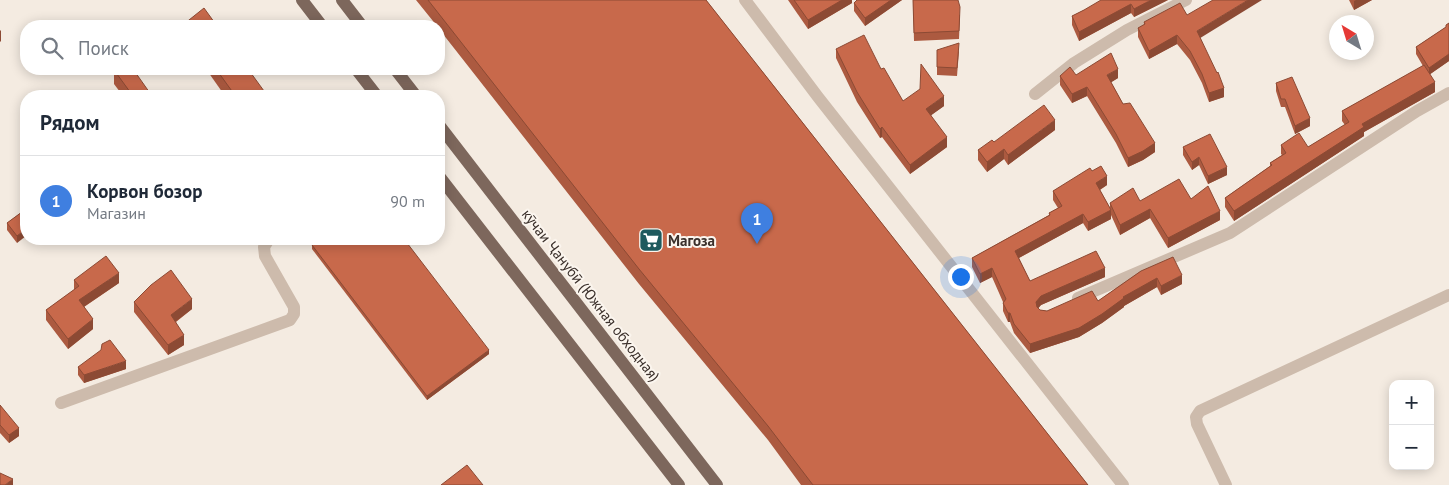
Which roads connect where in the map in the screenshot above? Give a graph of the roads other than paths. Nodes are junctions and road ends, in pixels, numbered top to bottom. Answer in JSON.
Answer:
{"nodes":[{"id":1,"x":302,"y":0,"type":"edge"},
{"id":2,"x":342,"y":0,"type":"edge"},
{"id":3,"x":745,"y":0,"type":"edge"},
{"id":4,"x":1186,"y":0,"type":"edge"},
{"id":5,"x":317,"y":20,"type":"edge"},
{"id":6,"x":357,"y":20,"type":"edge"},
{"id":7,"x":361,"y":75,"type":"edge"},
{"id":8,"x":400,"y":75,"type":"edge"},
{"id":9,"x":372,"y":90,"type":"edge"},
{"id":10,"x":411,"y":90,"type":"edge"},
{"id":11,"x":1035,"y":94,"type":"dead end"},
{"id":12,"x":1449,"y":94,"type":"edge"},
{"id":13,"x":445,"y":133,"type":"edge"},
{"id":14,"x":445,"y":184,"type":"edge"},
{"id":15,"x":266,"y":245,"type":"edge"},
{"id":16,"x":1449,"y":295,"type":"edge"},
{"id":17,"x":1070,"y":301,"type":"edge"},
{"id":18,"x":61,"y":403,"type":"dead end"},
{"id":19,"x":679,"y":485,"type":"edge"},
{"id":20,"x":717,"y":485,"type":"edge"},
{"id":21,"x":1123,"y":485,"type":"edge"},
{"id":22,"x":1226,"y":485,"type":"edge"}],
"edges":[{"from":1,"to":5,"type":"main road"},
{"from":2,"to":6,"type":"main road"},
{"from":3,"to":21,"type":"street"},
{"from":4,"to":11,"type":"street"},
{"from":7,"to":9,"type":"main road"},
{"from":8,"to":10,"type":"main road"},
{"from":12,"to":17,"type":"street"},
{"from":13,"to":20,"type":"main road","name":"кӯчаи Ҷанубӣ (Южная обходная)"},
{"from":14,"to":19,"type":"main road"},
{"from":15,"to":18,"type":"street"},
{"from":16,"to":22,"type":"street"}]}
